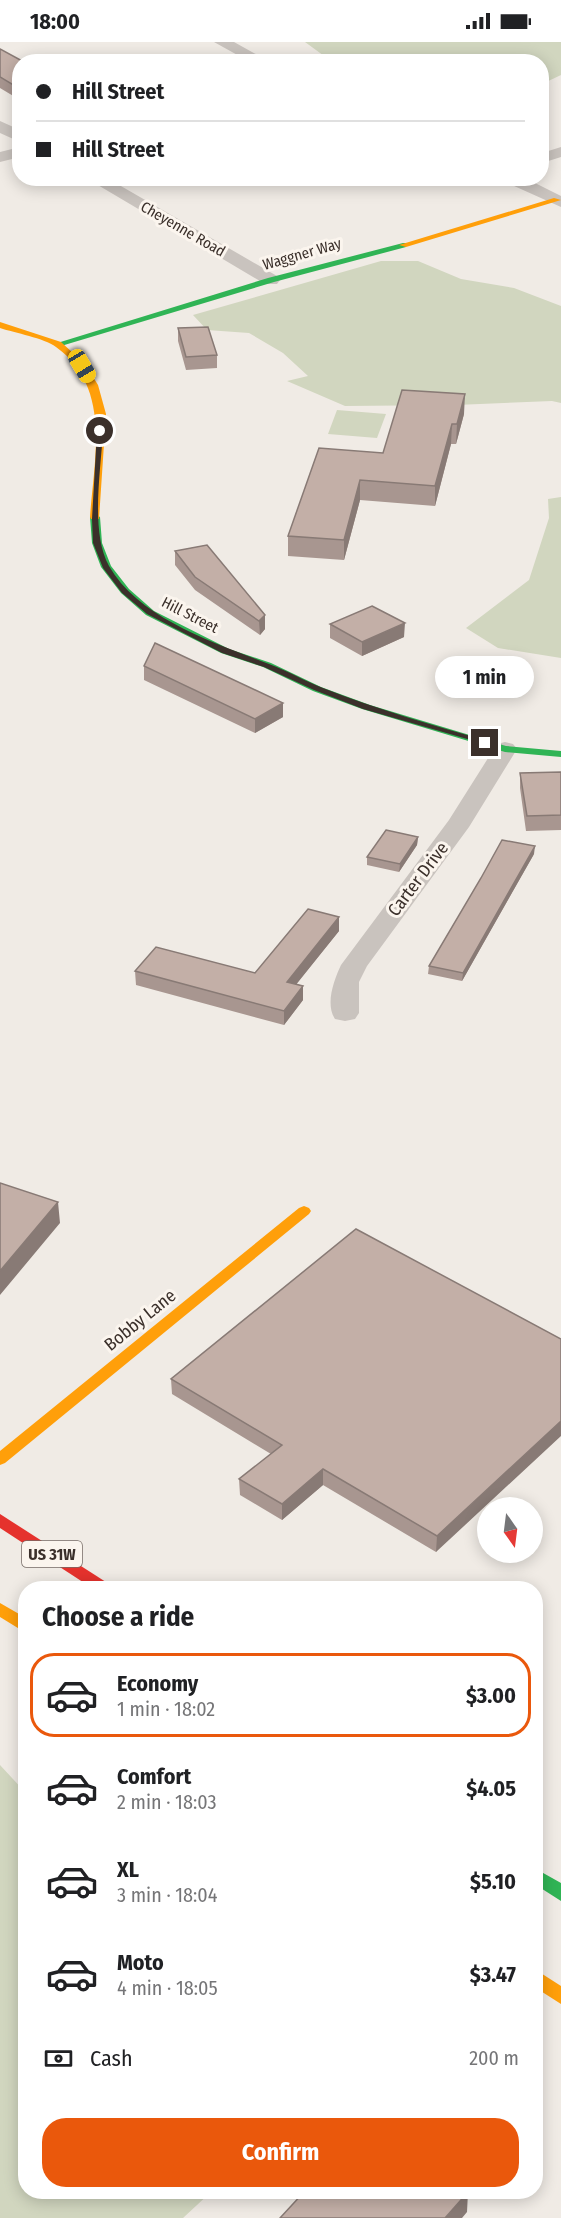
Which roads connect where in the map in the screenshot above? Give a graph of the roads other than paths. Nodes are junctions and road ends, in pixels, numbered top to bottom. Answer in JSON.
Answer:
{"nodes":[{"id":1,"x":222,"y":42,"type":"edge"},
{"id":2,"x":247,"y":54,"type":"edge"},
{"id":3,"x":108,"y":186,"type":"edge"},
{"id":4,"x":528,"y":186,"type":"edge"},
{"id":5,"x":559,"y":201,"type":"edge"},
{"id":6,"x":271,"y":280,"type":"junction"},
{"id":7,"x":0,"y":325,"type":"edge"},
{"id":8,"x":58,"y":344,"type":"junction"},
{"id":9,"x":505,"y":749,"type":"junction"},
{"id":10,"x":561,"y":754,"type":"edge"},
{"id":11,"x":345,"y":1013,"type":"dead end"},
{"id":12,"x":304,"y":1211,"type":"dead end"},
{"id":13,"x":0,"y":1459,"type":"edge"},
{"id":14,"x":0,"y":1520,"type":"edge"},
{"id":15,"x":92,"y":1581,"type":"edge"},
{"id":16,"x":0,"y":1609,"type":"edge"},
{"id":17,"x":18,"y":1621,"type":"edge"},
{"id":18,"x":543,"y":1881,"type":"edge"},
{"id":19,"x":561,"y":1893,"type":"edge"},
{"id":20,"x":543,"y":1983,"type":"edge"},
{"id":21,"x":561,"y":1996,"type":"edge"}],
"edges":[{"from":1,"to":2,"type":"street"},
{"from":3,"to":6,"type":"street","name":"Cheyenne Road"},
{"from":4,"to":5,"type":"street"},
{"from":5,"to":6,"type":"main road","name":"Waggner Way"},
{"from":6,"to":8,"type":"main road","name":"Waggner Way"},
{"from":7,"to":8,"type":"main road","name":"Hill Street"},
{"from":8,"to":9,"type":"main road","name":"Hill Street"},
{"from":9,"to":10,"type":"main road","name":"Hill Street"},
{"from":9,"to":11,"type":"street","name":"Carter Drive"},
{"from":12,"to":13,"type":"main road","name":"Bobby Lane"},
{"from":14,"to":15,"type":"main road","number":"US 31W"},
{"from":16,"to":17,"type":"main road"},
{"from":18,"to":19,"type":"main road"},
{"from":20,"to":21,"type":"main road"}]}
